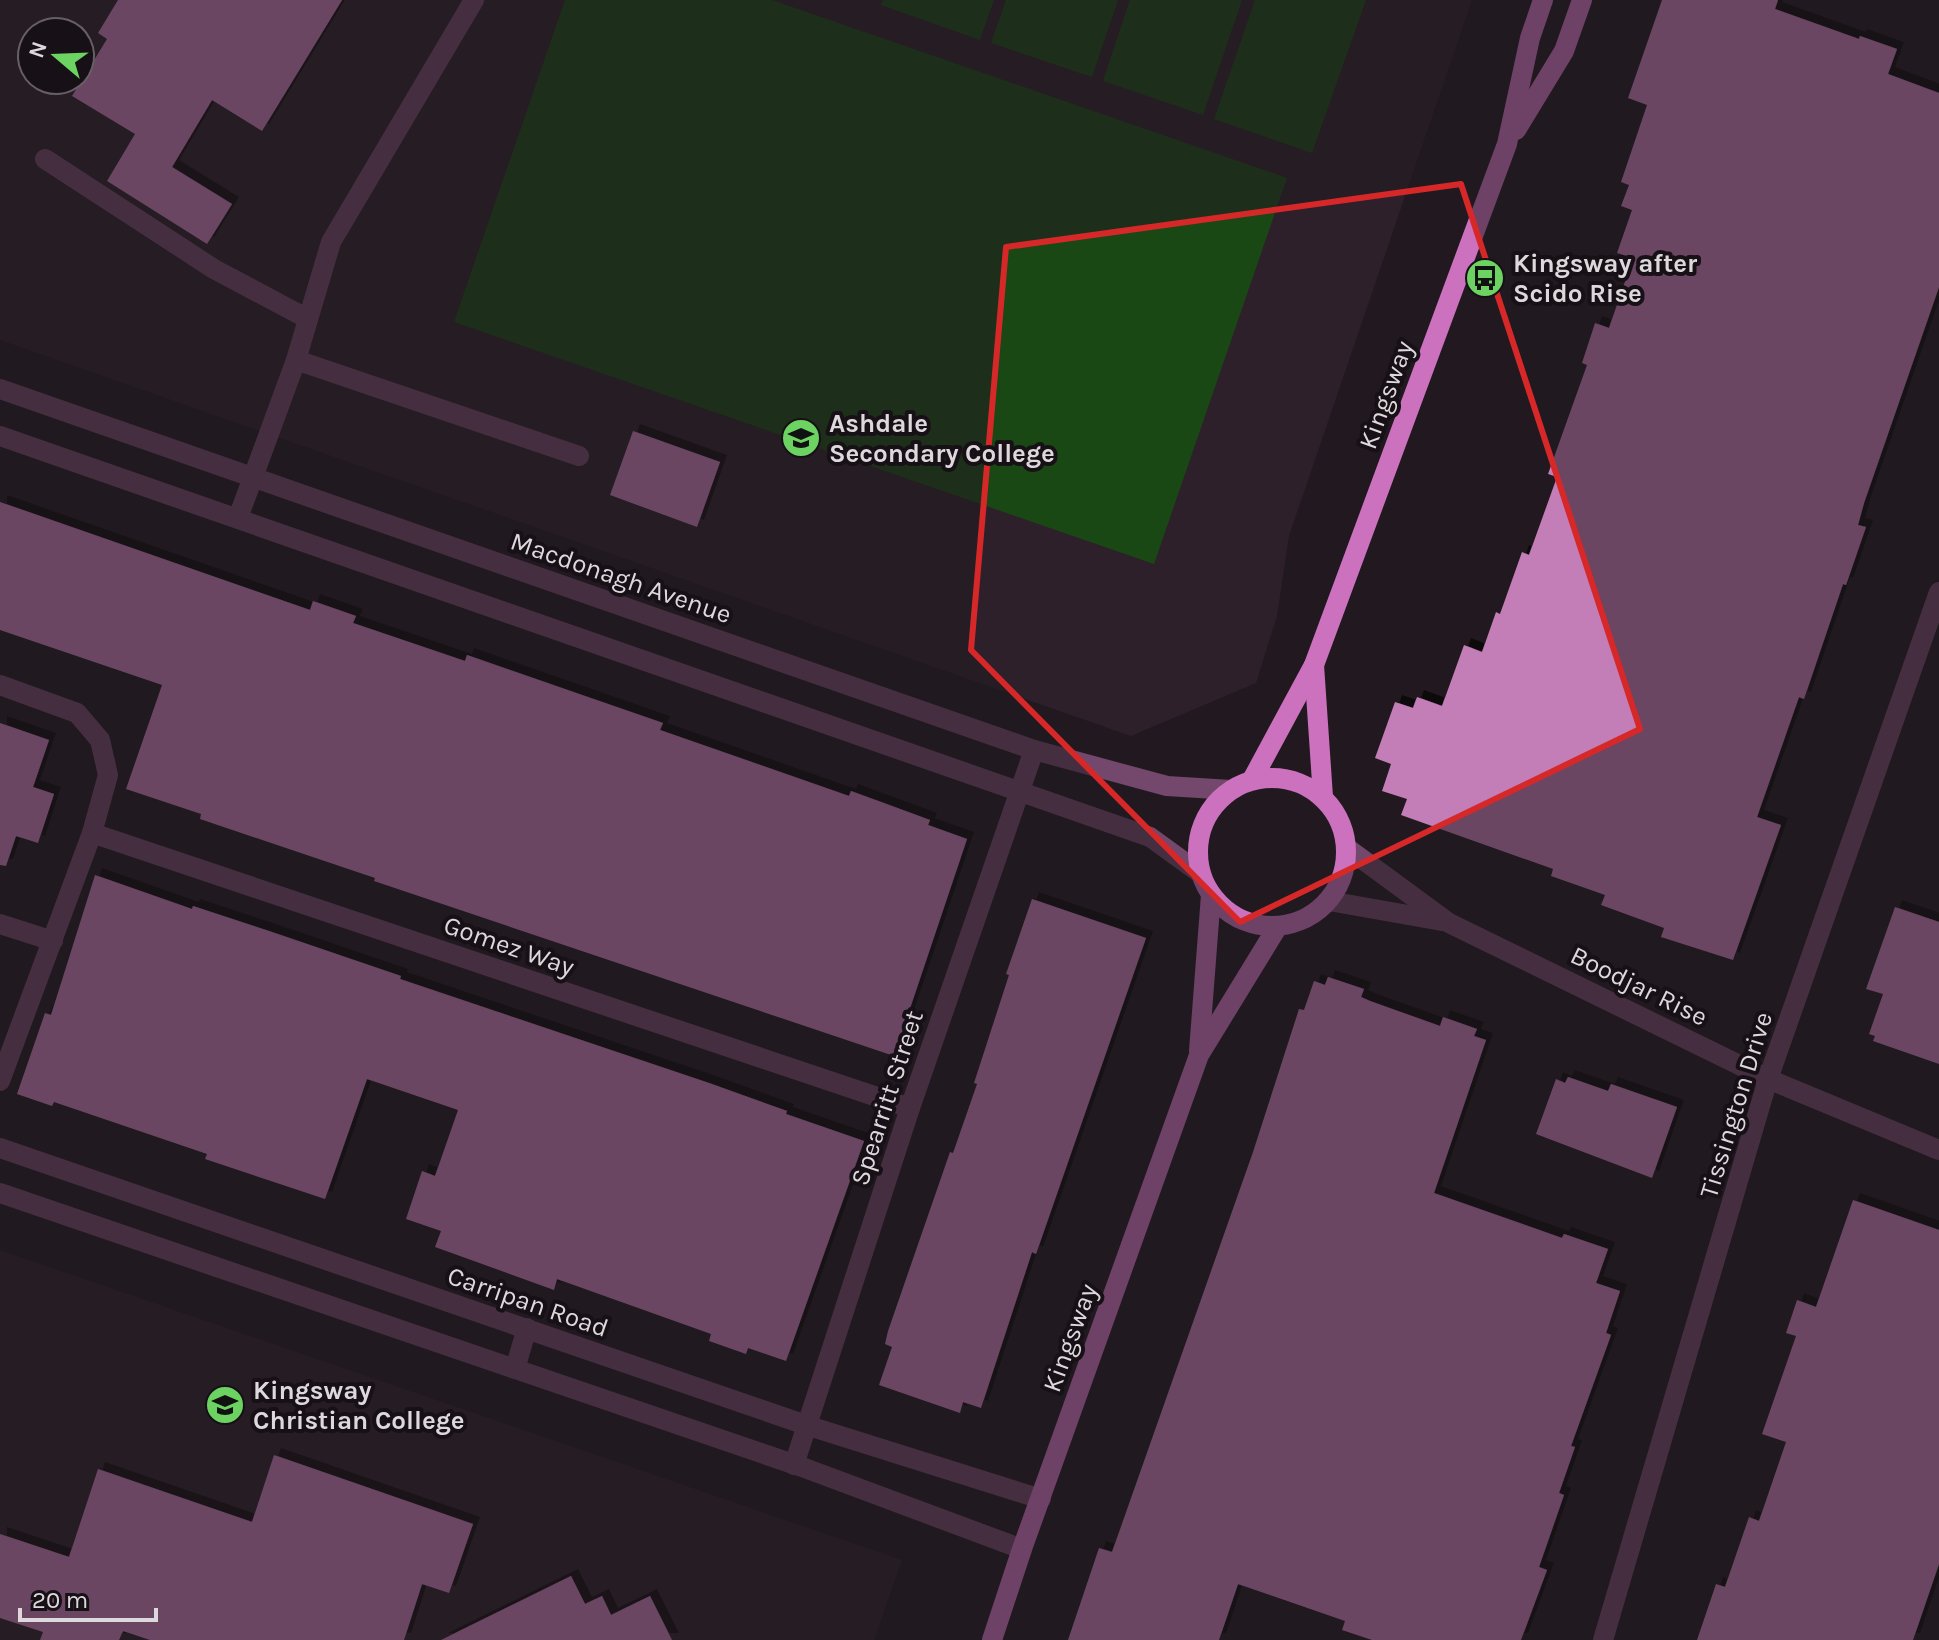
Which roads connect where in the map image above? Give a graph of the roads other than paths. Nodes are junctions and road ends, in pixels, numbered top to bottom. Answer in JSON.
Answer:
{"nodes":[{"id":1,"x":474,"y":0,"type":"edge"},
{"id":2,"x":1543,"y":0,"type":"edge"},
{"id":3,"x":1582,"y":0,"type":"edge"},
{"id":4,"x":1507,"y":144,"type":"junction"},
{"id":5,"x":45,"y":159,"type":"dead end"},
{"id":6,"x":308,"y":319,"type":"junction"},
{"id":7,"x":296,"y":360,"type":"junction"},
{"id":8,"x":0,"y":389,"type":"edge"},
{"id":9,"x":0,"y":436,"type":"edge"},
{"id":10,"x":579,"y":456,"type":"dead end"},
{"id":11,"x":253,"y":478,"type":"junction"},
{"id":12,"x":238,"y":518,"type":"junction"},
{"id":13,"x":1939,"y":592,"type":"edge"},
{"id":14,"x":1314,"y":665,"type":"junction"},
{"id":15,"x":0,"y":685,"type":"edge"},
{"id":16,"x":1034,"y":750,"type":"junction"},
{"id":17,"x":1252,"y":780,"type":"junction"},
{"id":18,"x":1020,"y":790,"type":"junction"},
{"id":19,"x":1231,"y":790,"type":"junction"},
{"id":20,"x":1323,"y":797,"type":"junction"},
{"id":21,"x":92,"y":833,"type":"junction"},
{"id":22,"x":1347,"y":848,"type":"junction"},
{"id":23,"x":1201,"y":874,"type":"junction"},
{"id":24,"x":1211,"y":895,"type":"junction"},
{"id":25,"x":1329,"y":901,"type":"junction"},
{"id":26,"x":1449,"y":923,"type":"junction"},
{"id":27,"x":0,"y":924,"type":"edge"},
{"id":28,"x":1278,"y":926,"type":"junction"},
{"id":29,"x":53,"y":941,"type":"junction"},
{"id":30,"x":1199,"y":1055,"type":"junction"},
{"id":31,"x":1768,"y":1079,"type":"junction"},
{"id":32,"x":0,"y":1081,"type":"edge"},
{"id":33,"x":910,"y":1108,"type":"junction"},
{"id":34,"x":0,"y":1148,"type":"edge"},
{"id":35,"x":1939,"y":1150,"type":"edge"},
{"id":36,"x":0,"y":1193,"type":"edge"},
{"id":37,"x":527,"y":1328,"type":"junction"},
{"id":38,"x":515,"y":1369,"type":"junction"},
{"id":39,"x":809,"y":1426,"type":"junction"},
{"id":40,"x":794,"y":1465,"type":"junction"},
{"id":41,"x":1041,"y":1499,"type":"junction"},
{"id":42,"x":1022,"y":1549,"type":"junction"},
{"id":43,"x":992,"y":1640,"type":"edge"},
{"id":44,"x":1603,"y":1640,"type":"edge"}],
"edges":[{"from":1,"to":6,"type":"street"},
{"from":2,"to":4,"type":"main road","name":"Kingsway"},
{"from":3,"to":4,"type":"main road","name":"Kingsway"},
{"from":4,"to":14,"type":"main road","name":"Kingsway"},
{"from":5,"to":6,"type":"street"},
{"from":6,"to":7,"type":"street"},
{"from":7,"to":10,"type":"street"},
{"from":7,"to":11,"type":"street"},
{"from":8,"to":11,"type":"street","name":"Macdonagh Avenue"},
{"from":9,"to":12,"type":"street"},
{"from":11,"to":12,"type":"street"},
{"from":11,"to":16,"type":"street","name":"Macdonagh Avenue"},
{"from":12,"to":18,"type":"street"},
{"from":13,"to":31,"type":"street","name":"Tissington Drive"},
{"from":14,"to":17,"type":"main road","name":"Kingsway"},
{"from":14,"to":20,"type":"main road","name":"Kingsway"},
{"from":15,"to":21,"type":"street"},
{"from":16,"to":18,"type":"street","name":"Spearritt Street"},
{"from":16,"to":19,"type":"street","name":"Macdonagh Avenue"},
{"from":17,"to":19,"type":"main road","name":"Kingsway"},
{"from":17,"to":20,"type":"main road","name":"Kingsway"},
{"from":18,"to":23,"type":"street"},
{"from":18,"to":33,"type":"street","name":"Spearritt Street"},
{"from":19,"to":23,"type":"main road","name":"Kingsway"},
{"from":20,"to":22,"type":"main road","name":"Kingsway"},
{"from":21,"to":29,"type":"street"},
{"from":21,"to":33,"type":"street","name":"Gomez Way"},
{"from":22,"to":25,"type":"main road"},
{"from":22,"to":26,"type":"street","name":"Boodjar Rise"},
{"from":23,"to":24,"type":"main road","name":"Kingsway"},
{"from":24,"to":28,"type":"main road","name":"Kingsway"},
{"from":24,"to":30,"type":"main road","name":"Kingsway"},
{"from":25,"to":26,"type":"street","name":"Boodjar Rise"},
{"from":25,"to":28,"type":"main road"},
{"from":26,"to":31,"type":"street","name":"Boodjar Rise"},
{"from":27,"to":29,"type":"street"},
{"from":28,"to":30,"type":"main road","name":"Kingsway"},
{"from":29,"to":32,"type":"street"},
{"from":30,"to":41,"type":"main road","name":"Kingsway"},
{"from":31,"to":35,"type":"street","name":"Boodjar Rise"},
{"from":31,"to":44,"type":"street","name":"Tissington Drive"},
{"from":33,"to":39,"type":"street","name":"Spearritt Street"},
{"from":34,"to":37,"type":"street","name":"Carripan Road"},
{"from":36,"to":38,"type":"street"},
{"from":37,"to":38,"type":"street"},
{"from":37,"to":39,"type":"street","name":"Carripan Road"},
{"from":38,"to":40,"type":"street"},
{"from":39,"to":40,"type":"street","name":"Spearritt Street"},
{"from":39,"to":41,"type":"street","name":"Carripan Road"},
{"from":40,"to":42,"type":"street"},
{"from":41,"to":42,"type":"main road","name":"Kingsway"},
{"from":42,"to":43,"type":"main road","name":"Kingsway"}]}
